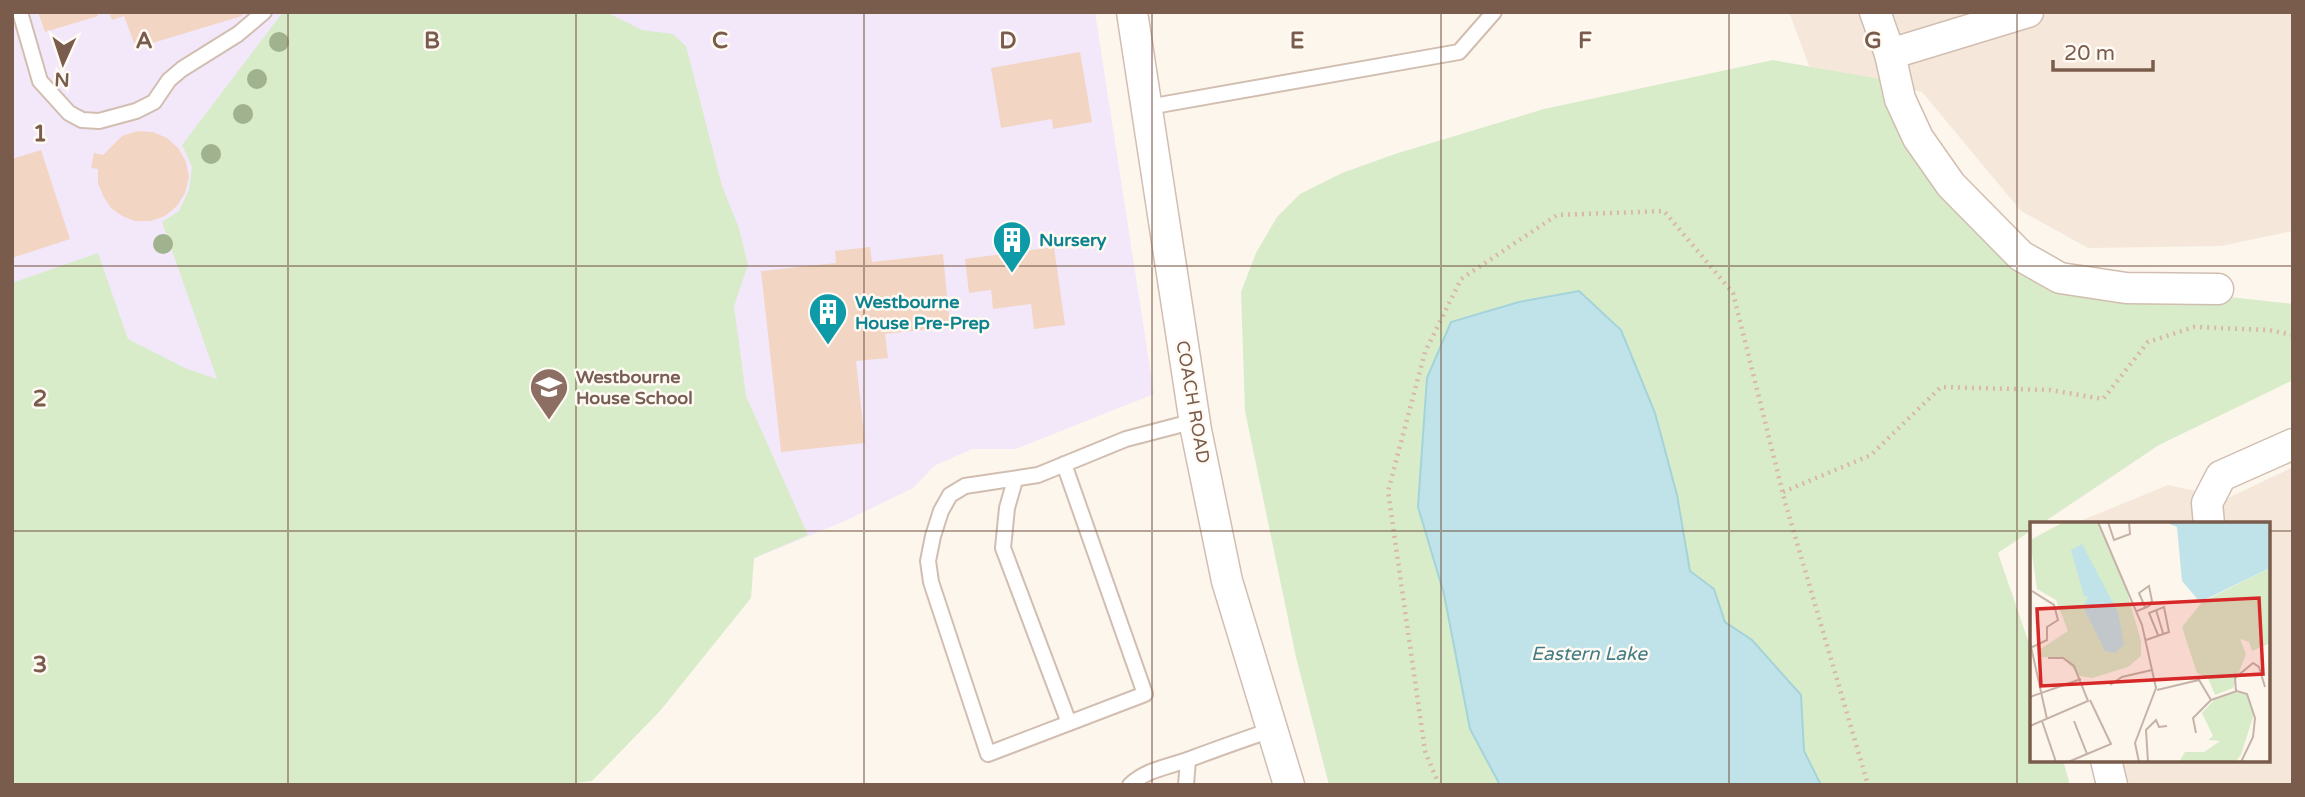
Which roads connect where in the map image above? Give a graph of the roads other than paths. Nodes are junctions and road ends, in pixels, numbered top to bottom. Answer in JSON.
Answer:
{"nodes":[{"id":1,"x":20,"y":12,"type":"edge"},
{"id":2,"x":264,"y":12,"type":"edge"},
{"id":3,"x":1132,"y":12,"type":"edge"},
{"id":4,"x":1494,"y":12,"type":"edge"},
{"id":5,"x":1875,"y":12,"type":"edge"},
{"id":6,"x":2028,"y":12,"type":"edge"},
{"id":7,"x":1890,"y":54,"type":"junction"},
{"id":8,"x":1148,"y":107,"type":"junction"},
{"id":9,"x":2218,"y":289,"type":"dead end"},
{"id":10,"x":1195,"y":421,"type":"junction"},
{"id":11,"x":2293,"y":444,"type":"edge"},
{"id":12,"x":1064,"y":464,"type":"junction"},
{"id":13,"x":1015,"y":480,"type":"junction"},
{"id":14,"x":2209,"y":522,"type":"edge"},
{"id":15,"x":1069,"y":723,"type":"junction"},
{"id":16,"x":1272,"y":730,"type":"junction"},
{"id":17,"x":1188,"y":760,"type":"junction"},
{"id":18,"x":2106,"y":762,"type":"edge"},
{"id":19,"x":1130,"y":785,"type":"edge"},
{"id":20,"x":1186,"y":785,"type":"edge"},
{"id":21,"x":1289,"y":785,"type":"edge"},
{"id":22,"x":2112,"y":785,"type":"edge"}],
"edges":[{"from":1,"to":2,"type":"lane"},
{"from":3,"to":8,"type":"street","name":"COACH ROAD"},
{"from":4,"to":8,"type":"lane"},
{"from":5,"to":7,"type":"street"},
{"from":6,"to":7,"type":"street"},
{"from":7,"to":9,"type":"street"},
{"from":8,"to":10,"type":"street","name":"COACH ROAD"},
{"from":10,"to":12,"type":"lane"},
{"from":10,"to":16,"type":"street","name":"COACH ROAD"},
{"from":11,"to":14,"type":"street"},
{"from":12,"to":13,"type":"lane"},
{"from":12,"to":15,"type":"lane"},
{"from":13,"to":15,"type":"lane"},
{"from":13,"to":15,"type":"lane"},
{"from":16,"to":17,"type":"lane"},
{"from":16,"to":21,"type":"street","name":"COACH ROAD"},
{"from":17,"to":19,"type":"lane"},
{"from":17,"to":20,"type":"lane"},
{"from":18,"to":22,"type":"street"}]}
